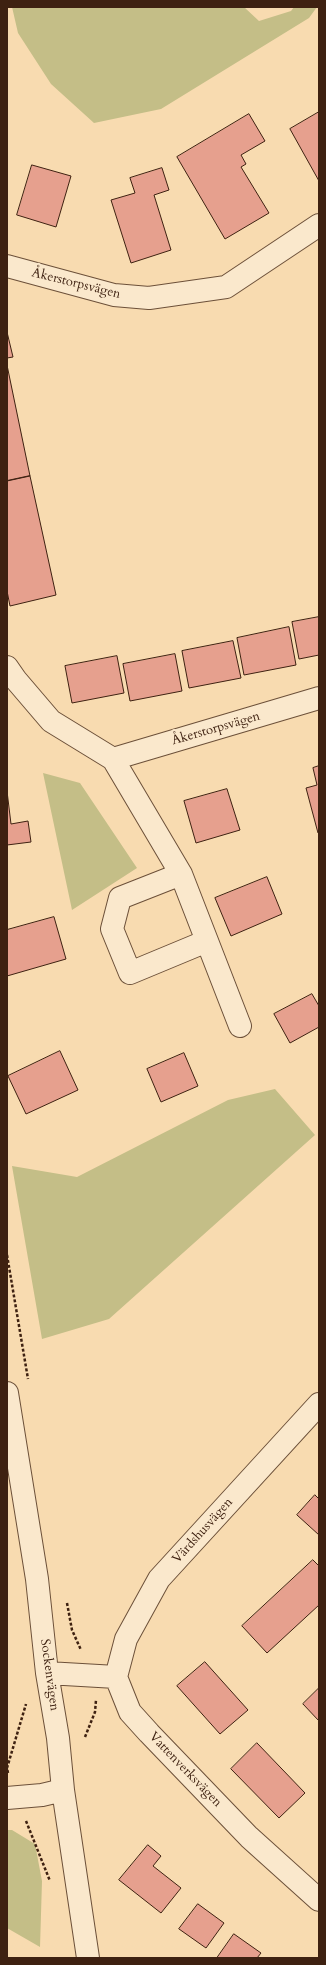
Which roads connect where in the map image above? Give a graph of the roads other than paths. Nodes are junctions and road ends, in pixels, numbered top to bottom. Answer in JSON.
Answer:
{"nodes":[{"id":1,"x":319,"y":225,"type":"edge"},
{"id":2,"x":7,"y":266,"type":"edge"},
{"id":3,"x":7,"y":667,"type":"edge"},
{"id":4,"x":319,"y":698,"type":"edge"},
{"id":5,"x":113,"y":759,"type":"junction"},
{"id":6,"x":181,"y":874,"type":"junction"},
{"id":7,"x":207,"y":942,"type":"junction"},
{"id":8,"x":240,"y":1026,"type":"dead end"},
{"id":9,"x":7,"y":1393,"type":"edge"},
{"id":10,"x":319,"y":1404,"type":"edge"},
{"id":11,"x":47,"y":1673,"type":"junction"},
{"id":12,"x":116,"y":1677,"type":"junction"},
{"id":13,"x":63,"y":1790,"type":"junction"},
{"id":14,"x":12,"y":1798,"type":"edge"},
{"id":15,"x":319,"y":1900,"type":"edge"},
{"id":16,"x":88,"y":1958,"type":"edge"}],
"edges":[{"from":1,"to":2,"type":"street","name":"Åkerstorpsvägen"},
{"from":3,"to":5,"type":"street"},
{"from":4,"to":5,"type":"street","name":"Åkerstorpsvägen"},
{"from":5,"to":6,"type":"street"},
{"from":6,"to":7,"type":"street"},
{"from":6,"to":7,"type":"street"},
{"from":7,"to":8,"type":"street"},
{"from":9,"to":11,"type":"street","name":"Sockenvägen"},
{"from":10,"to":12,"type":"street","name":"Värdshusvägen"},
{"from":11,"to":12,"type":"street"},
{"from":11,"to":13,"type":"street","name":"Sockenvägen"},
{"from":12,"to":15,"type":"street","name":"Vattenverksvägen"},
{"from":13,"to":14,"type":"street"},
{"from":13,"to":16,"type":"street","name":"Sockenvägen"}]}
